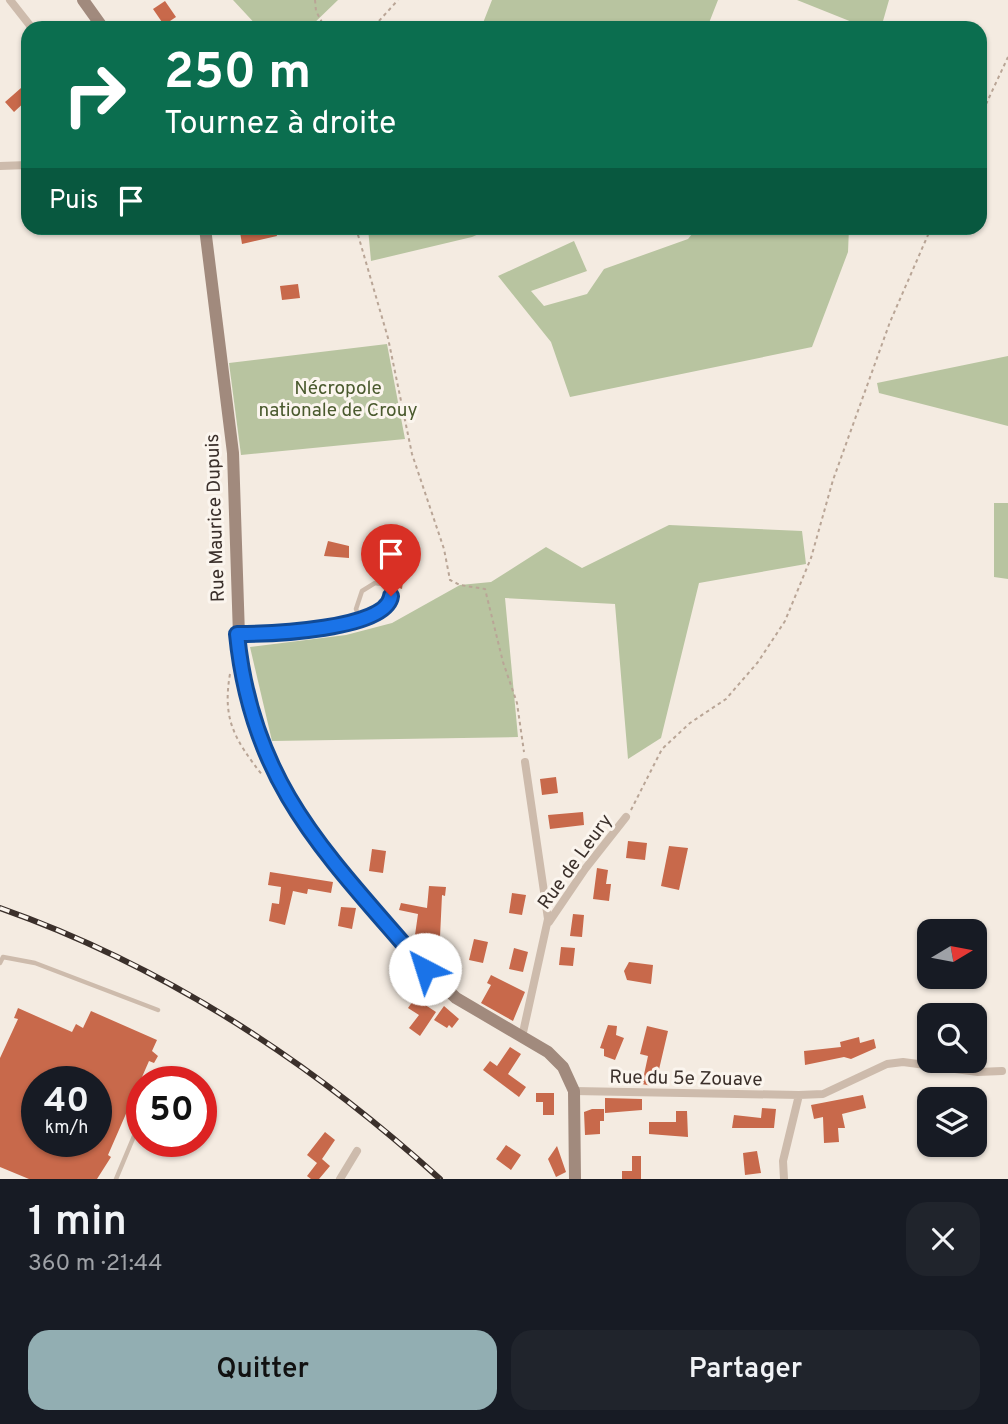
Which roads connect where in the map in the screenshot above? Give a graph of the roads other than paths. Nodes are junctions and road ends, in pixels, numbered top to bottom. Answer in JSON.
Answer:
{"nodes":[{"id":1,"x":10,"y":0,"type":"edge"},
{"id":2,"x":83,"y":0,"type":"edge"},
{"id":3,"x":26,"y":21,"type":"edge"},
{"id":4,"x":98,"y":21,"type":"edge"},
{"id":5,"x":21,"y":165,"type":"edge"},
{"id":6,"x":0,"y":166,"type":"edge"},
{"id":7,"x":206,"y":235,"type":"edge"},
{"id":8,"x":359,"y":617,"type":"junction"},
{"id":9,"x":237,"y":634,"type":"junction"},
{"id":10,"x":525,"y":762,"type":"road end"},
{"id":11,"x":626,"y":817,"type":"road end"},
{"id":12,"x":548,"y":925,"type":"junction"},
{"id":13,"x":0,"y":963,"type":"edge"},
{"id":14,"x":158,"y":1010,"type":"dead end"},
{"id":15,"x":522,"y":1037,"type":"junction"},
{"id":16,"x":1002,"y":1071,"type":"dead end"},
{"id":17,"x":574,"y":1091,"type":"junction"},
{"id":18,"x":799,"y":1095,"type":"junction"},
{"id":19,"x":357,"y":1151,"type":"dead end"},
{"id":20,"x":126,"y":1155,"type":"edge"},
{"id":21,"x":116,"y":1179,"type":"edge"},
{"id":22,"x":340,"y":1179,"type":"edge"},
{"id":23,"x":575,"y":1179,"type":"edge"},
{"id":24,"x":784,"y":1179,"type":"edge"}],
"edges":[{"from":1,"to":3,"type":"street"},
{"from":2,"to":4,"type":"main road"},
{"from":5,"to":6,"type":"street"},
{"from":7,"to":9,"type":"main road","name":"Rue Maurice Dupuis"},
{"from":8,"to":8,"type":"lane"},
{"from":8,"to":9,"type":"lane"},
{"from":9,"to":15,"type":"main road","name":"Rue Maurice Dupuis"},
{"from":10,"to":12,"type":"street"},
{"from":11,"to":12,"type":"street","name":"Rue de Leury"},
{"from":12,"to":15,"type":"street"},
{"from":13,"to":14,"type":"lane"},
{"from":15,"to":17,"type":"main road","name":"Rue Maurice Dupuis"},
{"from":16,"to":18,"type":"street","name":"Rue du 5e Zouave"},
{"from":17,"to":18,"type":"street","name":"Rue du 5e Zouave"},
{"from":17,"to":23,"type":"main road","name":"Rue Maurice Dupuis"},
{"from":18,"to":24,"type":"street"},
{"from":19,"to":22,"type":"street"},
{"from":20,"to":21,"type":"lane"}]}
